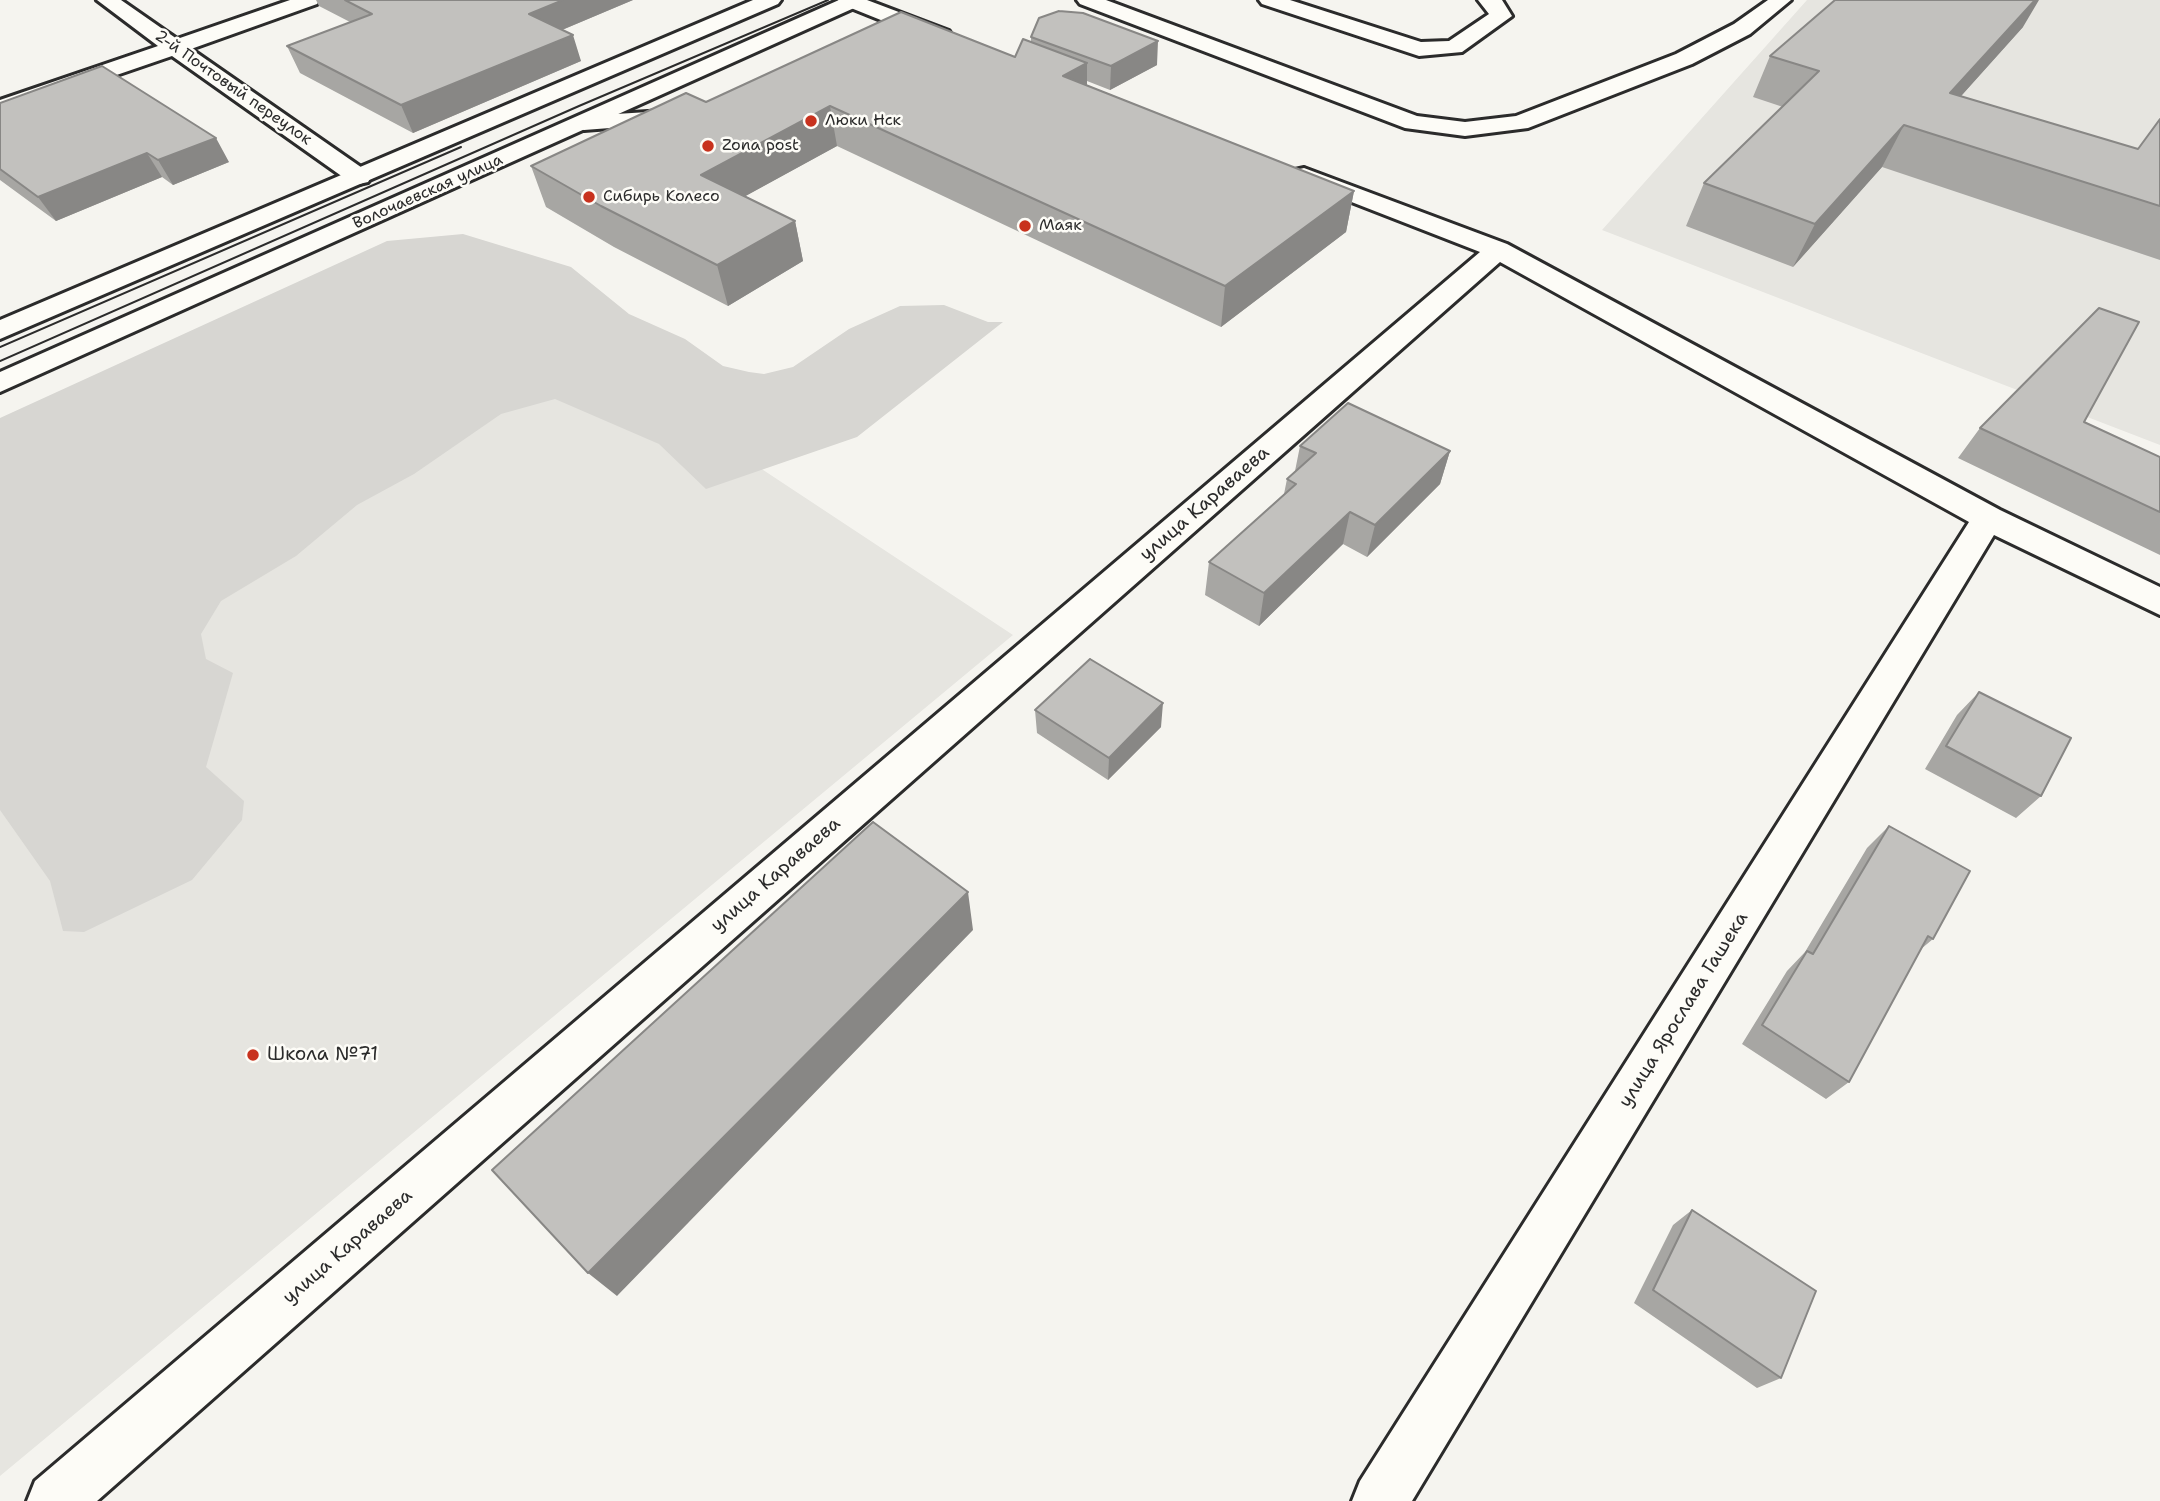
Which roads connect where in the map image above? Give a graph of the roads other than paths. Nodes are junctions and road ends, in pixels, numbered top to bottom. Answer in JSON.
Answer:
{"nodes":[{"id":1,"x":107,"y":0,"type":"edge"},
{"id":2,"x":310,"y":0,"type":"edge"},
{"id":3,"x":771,"y":0,"type":"edge"},
{"id":4,"x":1087,"y":0,"type":"edge"},
{"id":5,"x":1269,"y":0,"type":"edge"},
{"id":6,"x":1488,"y":0,"type":"edge"},
{"id":7,"x":1781,"y":0,"type":"edge"},
{"id":8,"x":853,"y":7,"type":"edge"},
{"id":9,"x":968,"y":46,"type":"edge"},
{"id":10,"x":174,"y":47,"type":"junction"},
{"id":11,"x":0,"y":108,"type":"edge"},
{"id":12,"x":703,"y":114,"type":"edge"},
{"id":13,"x":584,"y":122,"type":"junction"},
{"id":14,"x":1279,"y":166,"type":"edge"},
{"id":15,"x":359,"y":177,"type":"junction"},
{"id":16,"x":1498,"y":250,"type":"junction"},
{"id":17,"x":0,"y":330,"type":"edge"},
{"id":18,"x":0,"y":383,"type":"edge"},
{"id":19,"x":1988,"y":518,"type":"junction"},
{"id":20,"x":2160,"y":601,"type":"edge"},
{"id":21,"x":54,"y":1501,"type":"edge"},
{"id":22,"x":1380,"y":1501,"type":"edge"}],
"edges":[{"from":1,"to":10,"type":"street","name":"2-й Почтовый переулок"},
{"from":2,"to":10,"type":"street"},
{"from":3,"to":15,"type":"street"},
{"from":4,"to":7,"type":"street"},
{"from":5,"to":6,"type":"street"},
{"from":8,"to":9,"type":"street"},
{"from":8,"to":13,"type":"street","name":"Волочаевская улица"},
{"from":10,"to":11,"type":"street"},
{"from":10,"to":15,"type":"street","name":"2-й Почтовый переулок"},
{"from":12,"to":13,"type":"street"},
{"from":13,"to":18,"type":"street","name":"Волочаевская улица"},
{"from":14,"to":16,"type":"street"},
{"from":15,"to":17,"type":"street"},
{"from":16,"to":19,"type":"street"},
{"from":16,"to":21,"type":"street","name":"улица Караваева"},
{"from":19,"to":20,"type":"street"},
{"from":19,"to":22,"type":"street","name":"улица Ярослава Гашека"}]}
